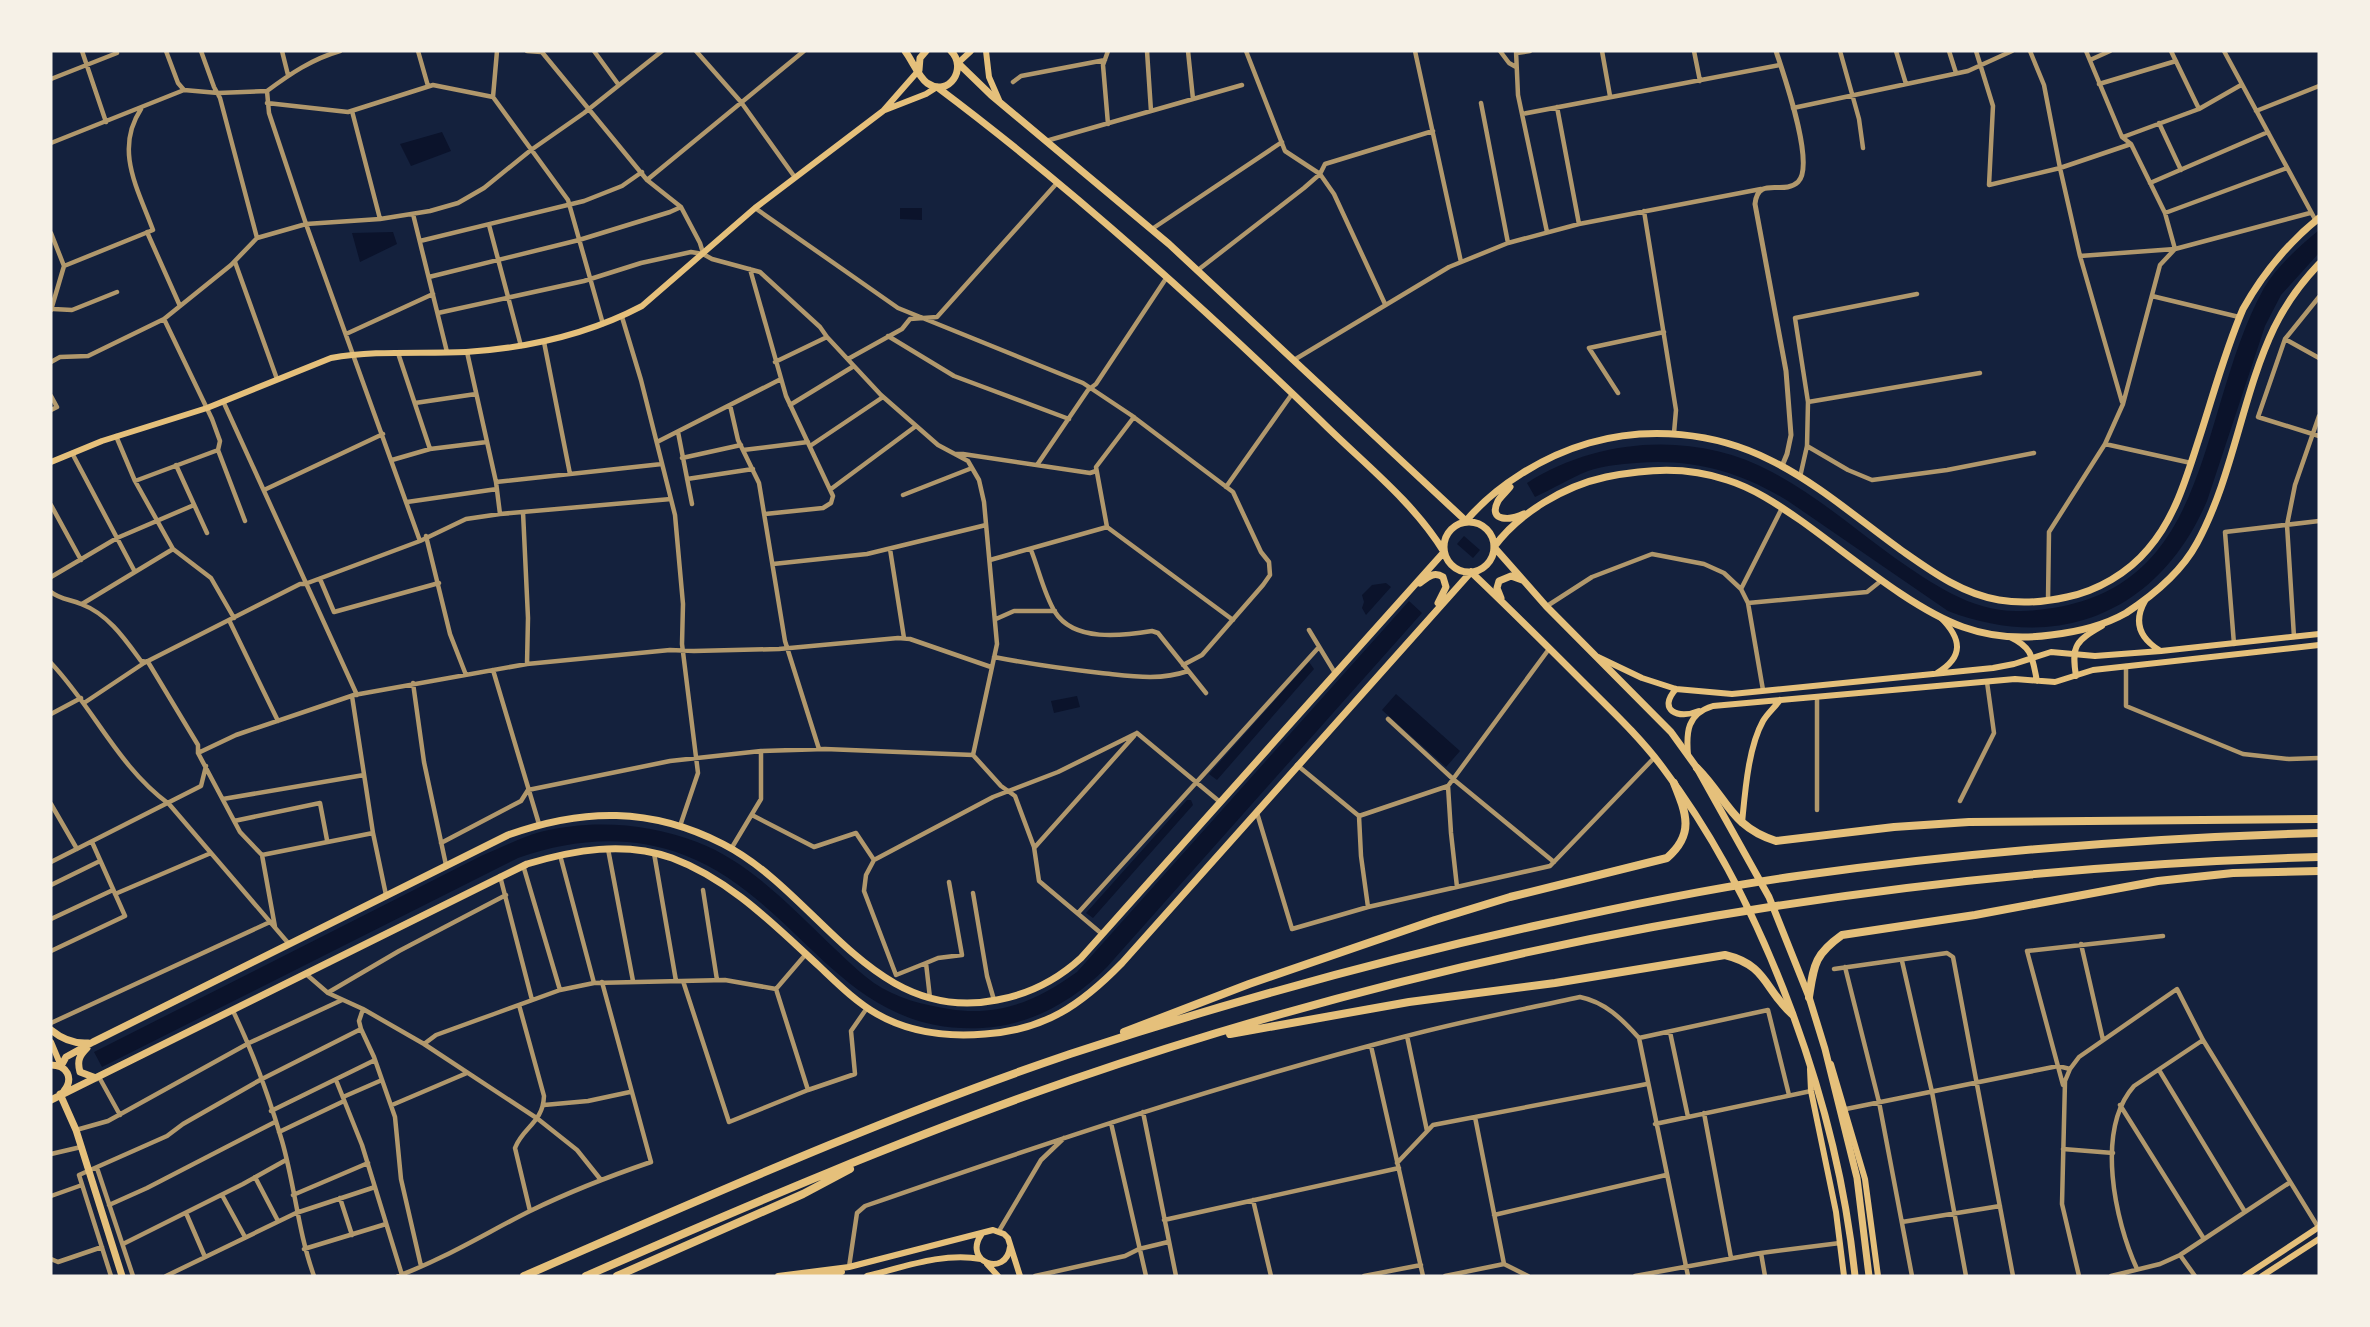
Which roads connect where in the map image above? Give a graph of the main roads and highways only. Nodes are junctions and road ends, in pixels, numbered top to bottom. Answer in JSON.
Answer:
{"nodes":[{"id":1,"x":905,"y":51,"type":"edge"},
{"id":2,"x":926,"y":51,"type":"edge"},
{"id":3,"x":951,"y":51,"type":"edge"},
{"id":4,"x":971,"y":51,"type":"edge"},
{"id":5,"x":986,"y":51,"type":"edge"},
{"id":6,"x":958,"y":63,"type":"junction"},
{"id":7,"x":919,"y":70,"type":"junction"},
{"id":8,"x":937,"y":87,"type":"junction"},
{"id":9,"x":999,"y":102,"type":"junction"},
{"id":10,"x":883,"y":110,"type":"junction"},
{"id":11,"x":2318,"y":220,"type":"edge"},
{"id":12,"x":2319,"y":264,"type":"edge"},
{"id":13,"x":51,"y":462,"type":"edge"},
{"id":14,"x":1520,"y":476,"type":"junction"},
{"id":15,"x":1539,"y":506,"type":"junction"},
{"id":16,"x":1466,"y":522,"type":"junction"},
{"id":17,"x":1494,"y":547,"type":"junction"},
{"id":18,"x":1444,"y":552,"type":"junction"},
{"id":19,"x":1471,"y":572,"type":"junction"},
{"id":20,"x":1528,"y":586,"type":"junction"},
{"id":21,"x":1403,"y":596,"type":"junction"},
{"id":22,"x":2146,"y":598,"type":"junction"},
{"id":23,"x":1506,"y":605,"type":"junction"},
{"id":24,"x":1940,"y":617,"type":"junction"},
{"id":25,"x":1429,"y":618,"type":"junction"},
{"id":26,"x":2109,"y":622,"type":"junction"},
{"id":27,"x":2319,"y":634,"type":"edge"},
{"id":28,"x":2008,"y":636,"type":"junction"},
{"id":29,"x":2319,"y":645,"type":"edge"},
{"id":30,"x":2161,"y":651,"type":"junction"},
{"id":31,"x":2073,"y":654,"type":"junction"},
{"id":32,"x":1595,"y":655,"type":"junction"},
{"id":33,"x":2032,"y":659,"type":"junction"},
{"id":34,"x":1934,"y":674,"type":"junction"},
{"id":35,"x":2076,"y":676,"type":"junction"},
{"id":36,"x":2037,"y":681,"type":"junction"},
{"id":37,"x":1676,"y":689,"type":"junction"},
{"id":38,"x":1780,"y":700,"type":"junction"},
{"id":39,"x":1704,"y":709,"type":"junction"},
{"id":40,"x":1688,"y":755,"type":"junction"},
{"id":41,"x":1697,"y":768,"type":"junction"},
{"id":42,"x":1674,"y":783,"type":"junction"},
{"id":43,"x":2319,"y":819,"type":"edge"},
{"id":44,"x":1742,"y":825,"type":"junction"},
{"id":45,"x":2319,"y":833,"type":"edge"},
{"id":46,"x":2319,"y":857,"type":"edge"},
{"id":47,"x":2319,"y":871,"type":"edge"},
{"id":48,"x":1809,"y":997,"type":"junction"},
{"id":49,"x":1792,"y":1014,"type":"junction"},
{"id":50,"x":51,"y":1030,"type":"edge"},
{"id":51,"x":1193,"y":1041,"type":"junction"},
{"id":52,"x":51,"y":1042,"type":"edge"},
{"id":53,"x":93,"y":1042,"type":"junction"},
{"id":54,"x":1825,"y":1049,"type":"junction"},
{"id":55,"x":1069,"y":1055,"type":"junction"},
{"id":56,"x":51,"y":1065,"type":"edge"},
{"id":57,"x":61,"y":1066,"type":"junction"},
{"id":58,"x":1810,"y":1067,"type":"junction"},
{"id":59,"x":98,"y":1077,"type":"junction"},
{"id":60,"x":60,"y":1094,"type":"junction"},
{"id":61,"x":51,"y":1095,"type":"edge"},
{"id":62,"x":51,"y":1100,"type":"edge"},
{"id":63,"x":891,"y":1148,"type":"junction"},
{"id":64,"x":2319,"y":1227,"type":"edge"},
{"id":65,"x":982,"y":1234,"type":"junction"},
{"id":66,"x":2319,"y":1239,"type":"edge"},
{"id":67,"x":1010,"y":1243,"type":"junction"},
{"id":68,"x":983,"y":1260,"type":"junction"},
{"id":69,"x":863,"y":1264,"type":"junction"},
{"id":70,"x":121,"y":1276,"type":"edge"},
{"id":71,"x":524,"y":1276,"type":"edge"},
{"id":72,"x":586,"y":1276,"type":"edge"},
{"id":73,"x":617,"y":1276,"type":"edge"},
{"id":74,"x":778,"y":1276,"type":"edge"},
{"id":75,"x":817,"y":1276,"type":"edge"},
{"id":76,"x":867,"y":1276,"type":"edge"},
{"id":77,"x":998,"y":1276,"type":"edge"},
{"id":78,"x":1020,"y":1276,"type":"edge"},
{"id":79,"x":1844,"y":1276,"type":"edge"},
{"id":80,"x":1855,"y":1276,"type":"edge"},
{"id":81,"x":1869,"y":1276,"type":"edge"},
{"id":82,"x":1878,"y":1276,"type":"edge"},
{"id":83,"x":2245,"y":1276,"type":"edge"},
{"id":84,"x":2262,"y":1276,"type":"edge"}],
"edges":[{"from":1,"to":7,"type":"main road"},
{"from":2,"to":7,"type":"main road"},
{"from":3,"to":6,"type":"main road"},
{"from":4,"to":6,"type":"main road"},
{"from":5,"to":9,"type":"main road"},
{"from":6,"to":8,"type":"main road"},
{"from":6,"to":9,"type":"main road"},
{"from":7,"to":8,"type":"main road"},
{"from":7,"to":10,"type":"main road"},
{"from":8,"to":10,"type":"main road"},
{"from":8,"to":18,"type":"main road"},
{"from":9,"to":16,"type":"main road"},
{"from":10,"to":13,"type":"main road"},
{"from":11,"to":14,"type":"main road"},
{"from":12,"to":22,"type":"main road"},
{"from":14,"to":15,"type":"main road"},
{"from":14,"to":16,"type":"main road"},
{"from":15,"to":17,"type":"main road"},
{"from":15,"to":24,"type":"main road"},
{"from":16,"to":17,"type":"main road"},
{"from":16,"to":18,"type":"main road"},
{"from":17,"to":19,"type":"main road"},
{"from":17,"to":20,"type":"main road"},
{"from":18,"to":19,"type":"main road"},
{"from":18,"to":21,"type":"main road"},
{"from":19,"to":23,"type":"main road"},
{"from":19,"to":25,"type":"main road"},
{"from":20,"to":23,"type":"main road"},
{"from":20,"to":32,"type":"main road"},
{"from":21,"to":25,"type":"main road"},
{"from":21,"to":53,"type":"main road"},
{"from":22,"to":26,"type":"main road"},
{"from":22,"to":30,"type":"main road"},
{"from":23,"to":42,"type":"main road"},
{"from":24,"to":28,"type":"main road"},
{"from":24,"to":34,"type":"main road"},
{"from":25,"to":59,"type":"main road"},
{"from":26,"to":28,"type":"main road"},
{"from":26,"to":31,"type":"main road"},
{"from":27,"to":30,"type":"main road"},
{"from":28,"to":33,"type":"main road"},
{"from":29,"to":35,"type":"main road"},
{"from":30,"to":31,"type":"main road"},
{"from":31,"to":33,"type":"main road"},
{"from":31,"to":35,"type":"main road"},
{"from":32,"to":37,"type":"main road"},
{"from":32,"to":40,"type":"main road"},
{"from":33,"to":34,"type":"main road"},
{"from":33,"to":36,"type":"main road"},
{"from":34,"to":37,"type":"main road"},
{"from":35,"to":36,"type":"main road"},
{"from":36,"to":38,"type":"main road"},
{"from":37,"to":39,"type":"main road"},
{"from":38,"to":39,"type":"main road"},
{"from":38,"to":44,"type":"main road"},
{"from":39,"to":40,"type":"main road"},
{"from":40,"to":41,"type":"main road"},
{"from":41,"to":44,"type":"highway"},
{"from":41,"to":48,"type":"main road"},
{"from":42,"to":49,"type":"main road"},
{"from":42,"to":55,"type":"highway"},
{"from":43,"to":44,"type":"highway"},
{"from":45,"to":55,"type":"highway"},
{"from":46,"to":51,"type":"highway"},
{"from":47,"to":48,"type":"highway"},
{"from":48,"to":54,"type":"main road"},
{"from":49,"to":51,"type":"highway"},
{"from":49,"to":58,"type":"main road"},
{"from":50,"to":53,"type":"main road"},
{"from":51,"to":63,"type":"highway"},
{"from":52,"to":57,"type":"main road"},
{"from":53,"to":57,"type":"main road"},
{"from":53,"to":59,"type":"main road"},
{"from":54,"to":81,"type":"main road"},
{"from":54,"to":82,"type":"main road"},
{"from":55,"to":71,"type":"highway"},
{"from":56,"to":57,"type":"main road"},
{"from":57,"to":60,"type":"main road"},
{"from":58,"to":79,"type":"main road"},
{"from":58,"to":80,"type":"main road"},
{"from":59,"to":60,"type":"main road"},
{"from":60,"to":61,"type":"main road"},
{"from":60,"to":62,"type":"main road"},
{"from":60,"to":70,"type":"main road"},
{"from":63,"to":72,"type":"highway"},
{"from":63,"to":73,"type":"highway"},
{"from":64,"to":83,"type":"main road"},
{"from":65,"to":67,"type":"main road"},
{"from":65,"to":68,"type":"main road"},
{"from":65,"to":69,"type":"main road"},
{"from":66,"to":84,"type":"main road"},
{"from":67,"to":68,"type":"main road"},
{"from":67,"to":78,"type":"main road"},
{"from":68,"to":76,"type":"main road"},
{"from":68,"to":77,"type":"main road"},
{"from":69,"to":74,"type":"main road"},
{"from":69,"to":75,"type":"main road"}]}
